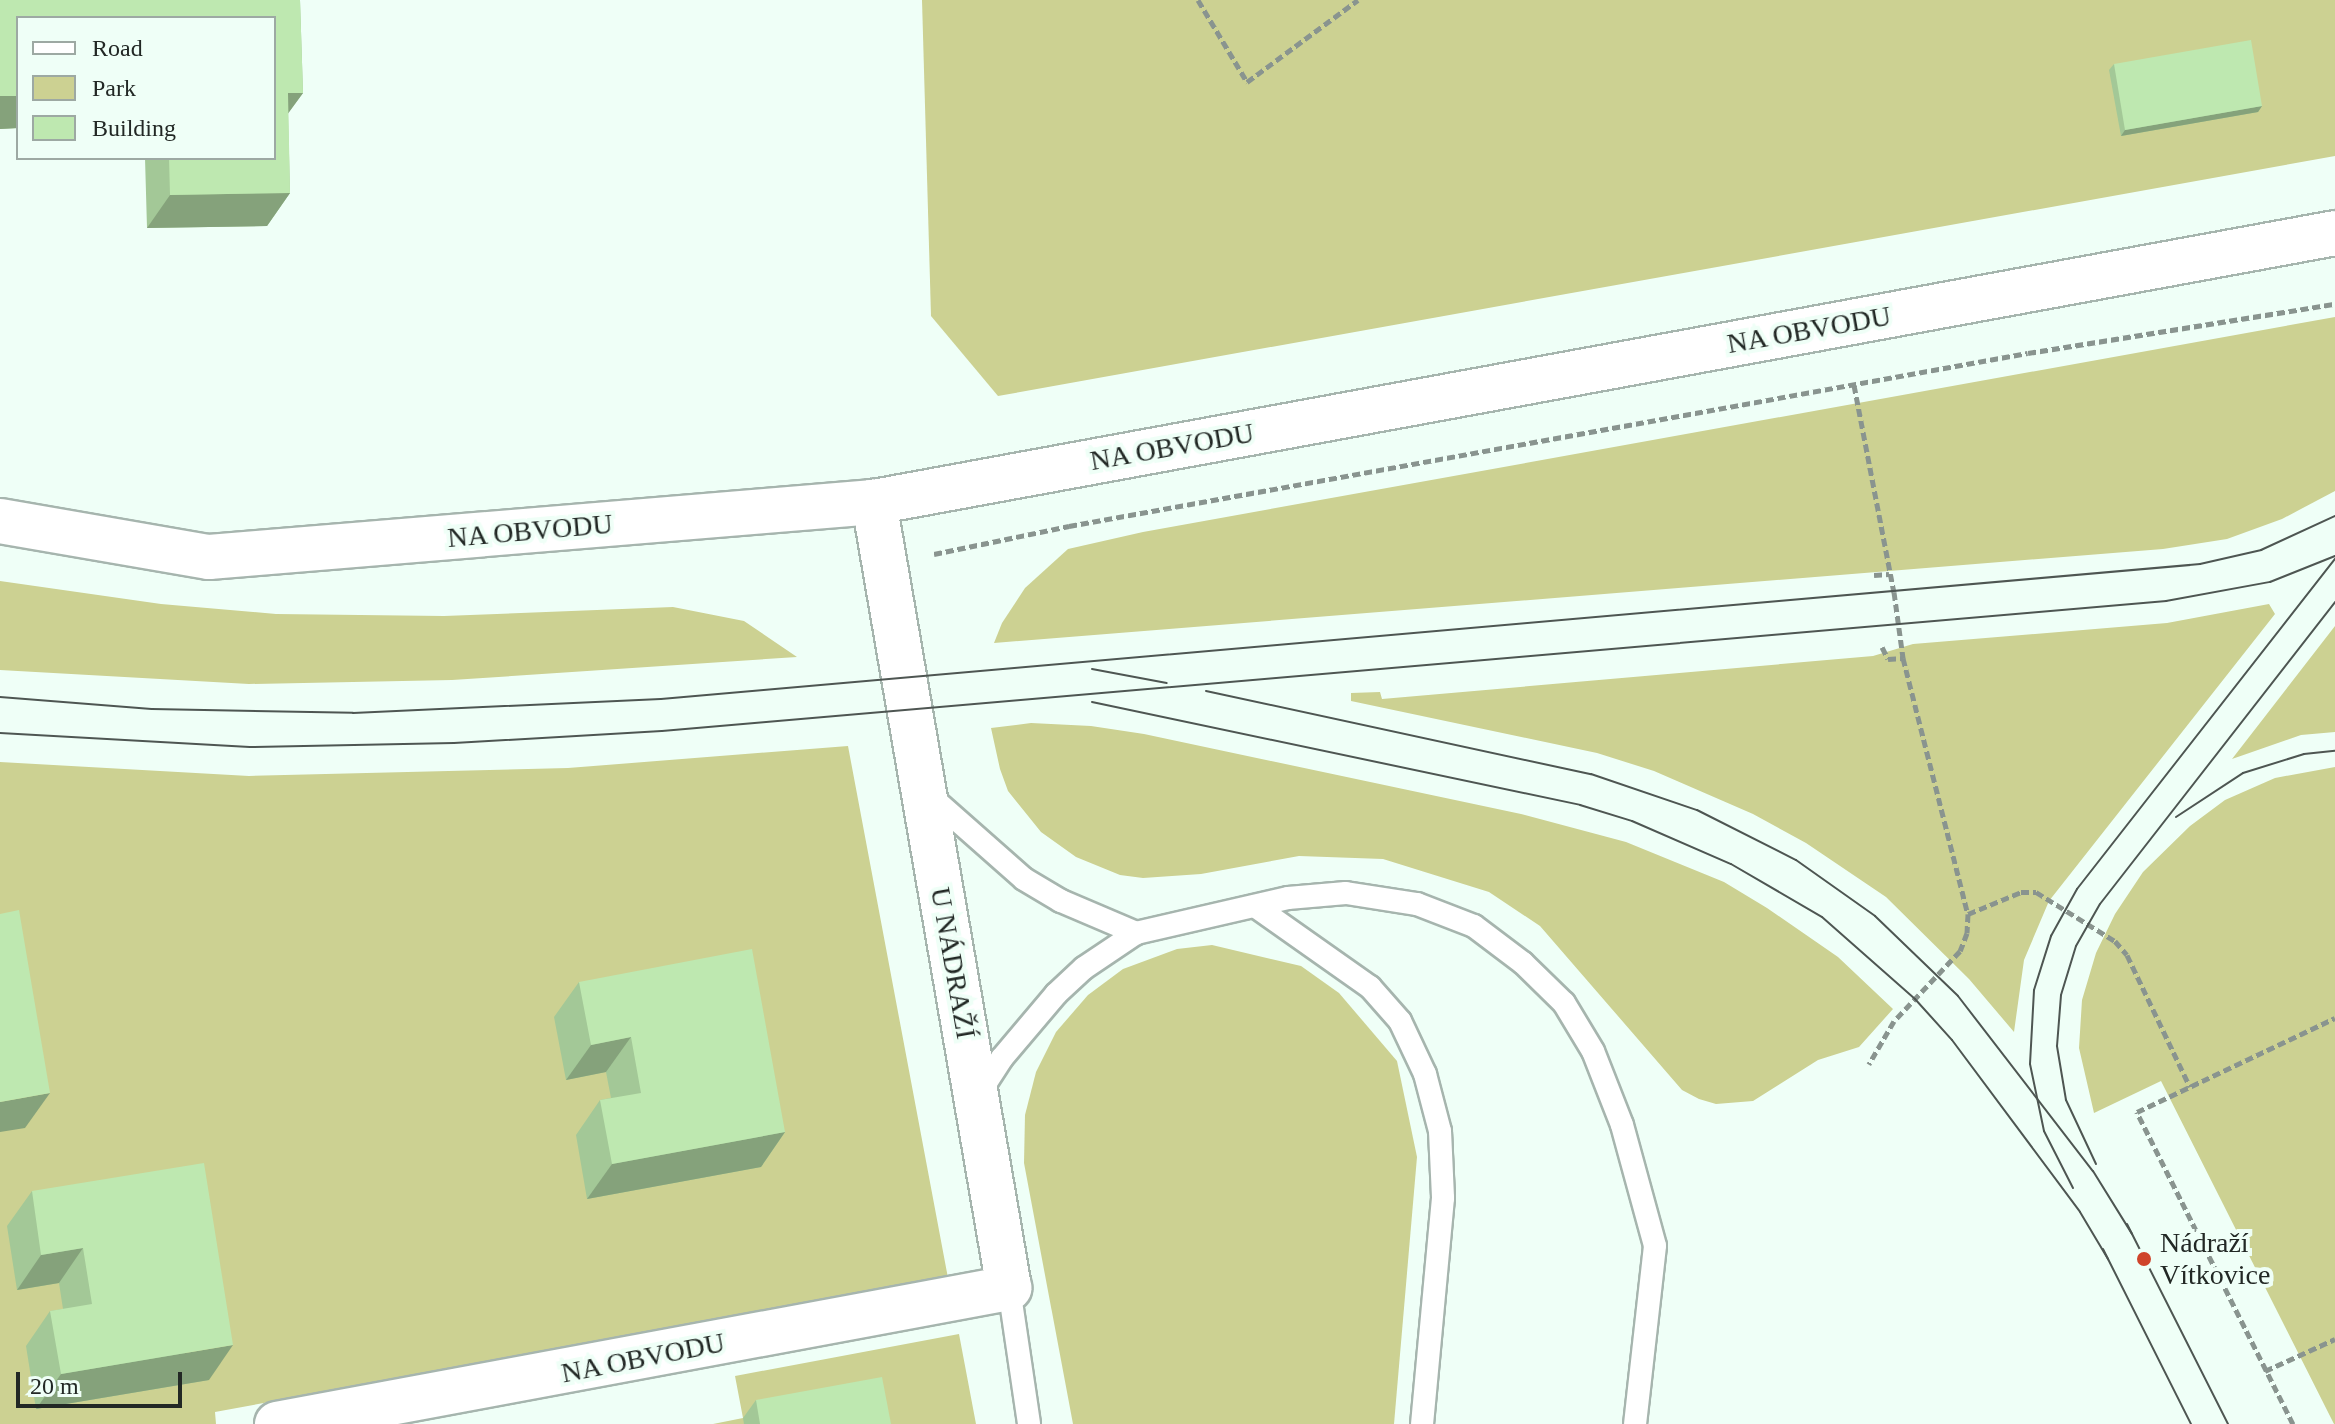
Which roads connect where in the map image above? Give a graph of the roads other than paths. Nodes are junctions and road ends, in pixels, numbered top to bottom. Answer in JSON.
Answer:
{"nodes":[{"id":1,"x":2335,"y":233,"type":"edge"},
{"id":2,"x":874,"y":502,"type":"junction"},
{"id":3,"x":0,"y":521,"type":"edge"},
{"id":4,"x":922,"y":789,"type":"junction"},
{"id":5,"x":1255,"y":906,"type":"junction"},
{"id":6,"x":1136,"y":933,"type":"junction"},
{"id":7,"x":976,"y":1098,"type":"junction"},
{"id":8,"x":1009,"y":1288,"type":"junction"},
{"id":9,"x":277,"y":1424,"type":"edge"},
{"id":10,"x":1029,"y":1424,"type":"edge"},
{"id":11,"x":1422,"y":1424,"type":"edge"},
{"id":12,"x":1635,"y":1424,"type":"edge"}],
"edges":[{"from":1,"to":2,"type":"street","name":"NA OBVODU"},
{"from":2,"to":3,"type":"street","name":"NA OBVODU"},
{"from":2,"to":4,"type":"street","name":"U NÁDRAŽÍ"},
{"from":4,"to":6,"type":"lane"},
{"from":4,"to":7,"type":"street","name":"U NÁDRAŽÍ"},
{"from":5,"to":6,"type":"lane"},
{"from":5,"to":11,"type":"lane"},
{"from":5,"to":12,"type":"lane"},
{"from":6,"to":7,"type":"lane"},
{"from":7,"to":8,"type":"street","name":"U NÁDRAŽÍ"},
{"from":8,"to":9,"type":"street","name":"NA OBVODU"},
{"from":8,"to":10,"type":"lane","name":"U NÁDRAŽÍ"}]}
